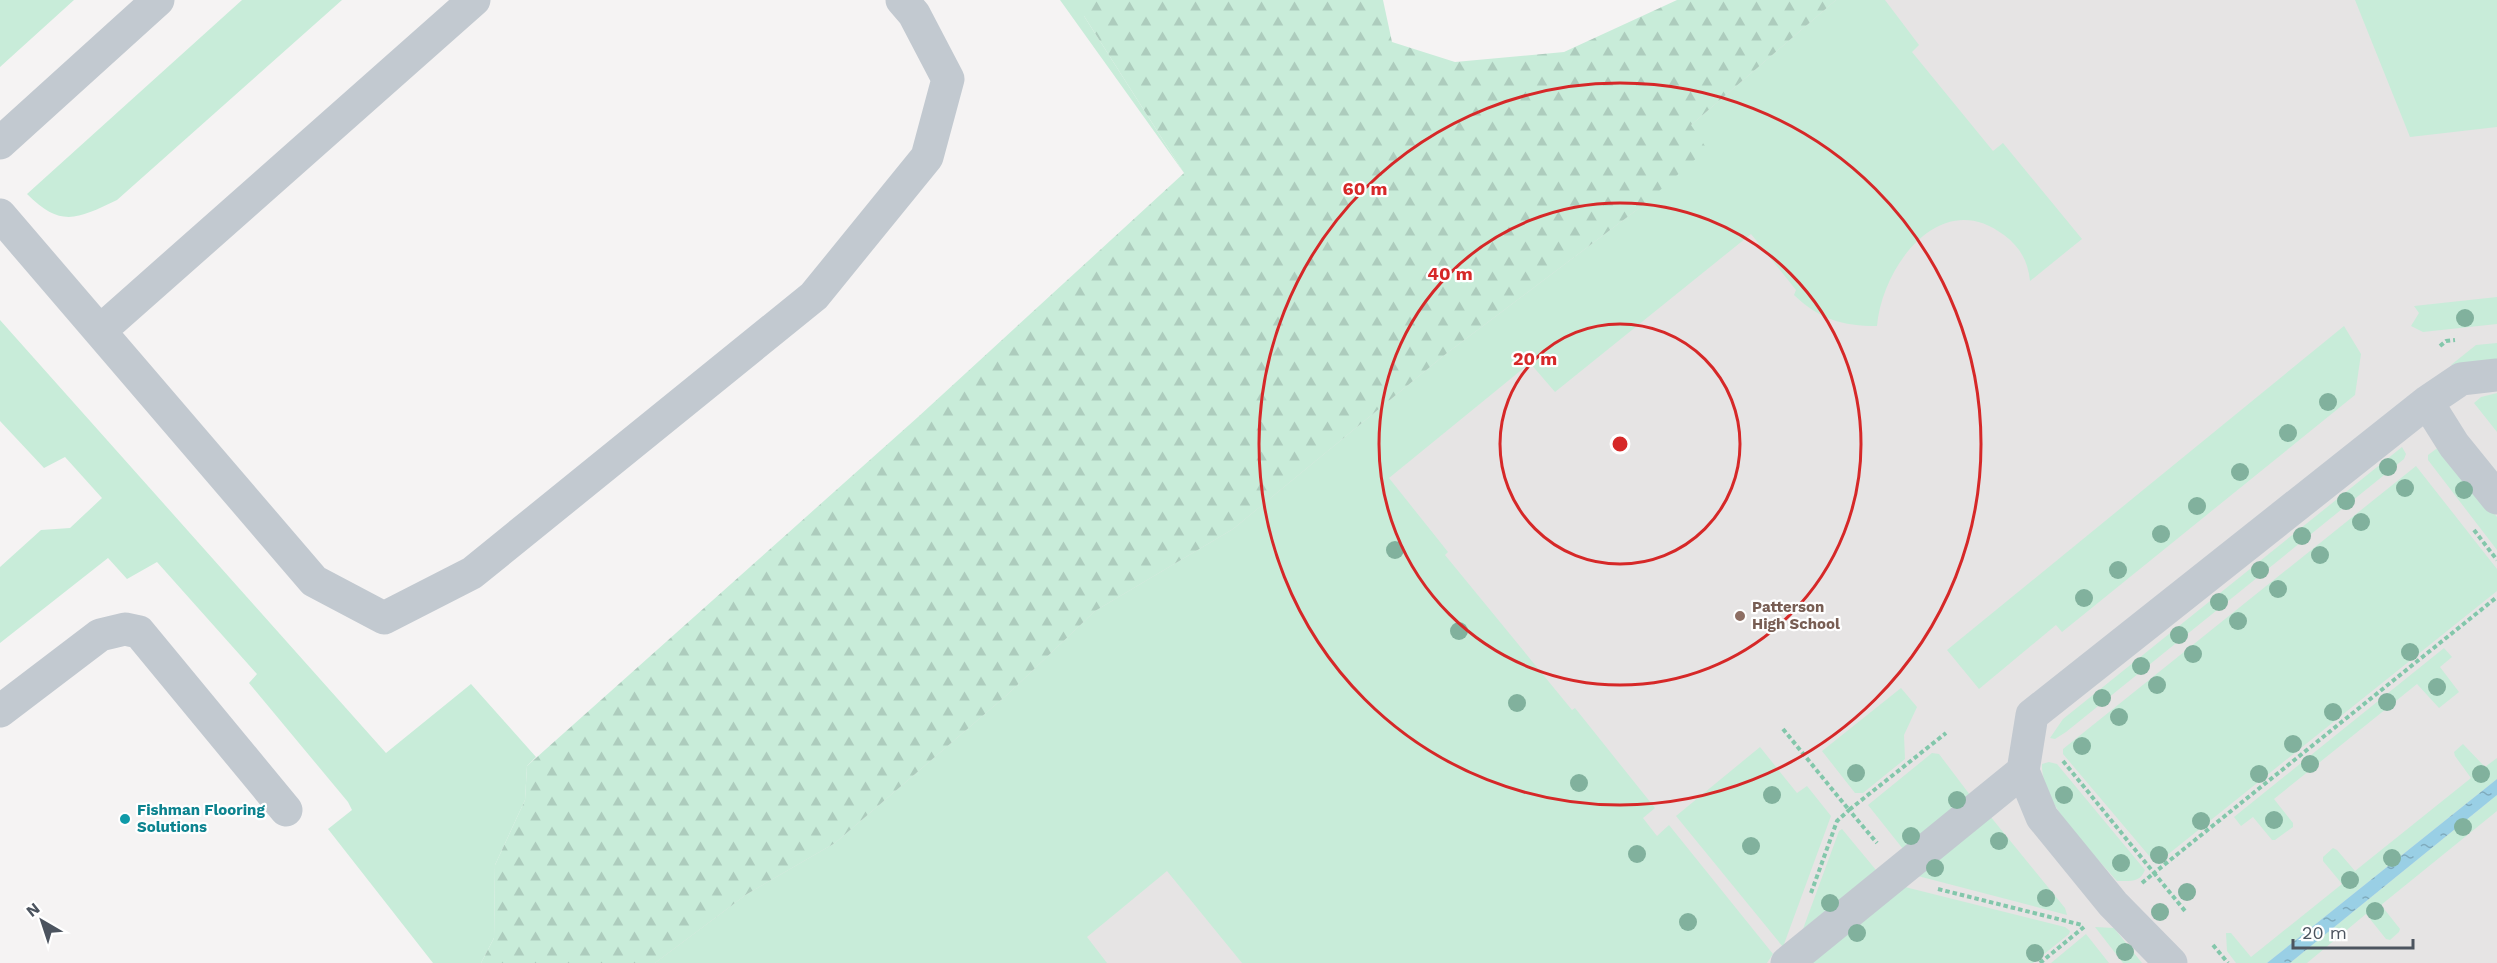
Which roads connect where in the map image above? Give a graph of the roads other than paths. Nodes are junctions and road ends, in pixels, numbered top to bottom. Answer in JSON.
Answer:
{"nodes":[{"id":1,"x":158,"y":0,"type":"edge"},
{"id":2,"x":474,"y":0,"type":"edge"},
{"id":3,"x":902,"y":0,"type":"edge"},
{"id":4,"x":0,"y":143,"type":"edge"},
{"id":5,"x":0,"y":215,"type":"edge"},
{"id":6,"x":100,"y":332,"type":"junction"},
{"id":7,"x":2497,"y":375,"type":"edge"},
{"id":8,"x":2427,"y":402,"type":"junction"},
{"id":9,"x":2497,"y":498,"type":"edge"},
{"id":10,"x":0,"y":711,"type":"edge"},
{"id":11,"x":2023,"y":771,"type":"junction"},
{"id":12,"x":286,"y":810,"type":"dead end"},
{"id":13,"x":2168,"y":960,"type":"edge"},
{"id":14,"x":1787,"y":963,"type":"edge"}],
"edges":[{"from":1,"to":4,"type":"lane"},
{"from":2,"to":6,"type":"lane"},
{"from":3,"to":6,"type":"lane"},
{"from":5,"to":6,"type":"lane"},
{"from":7,"to":8,"type":"lane"},
{"from":8,"to":9,"type":"lane"},
{"from":8,"to":11,"type":"lane"},
{"from":10,"to":12,"type":"lane"},
{"from":11,"to":13,"type":"lane"},
{"from":11,"to":14,"type":"lane"}]}
